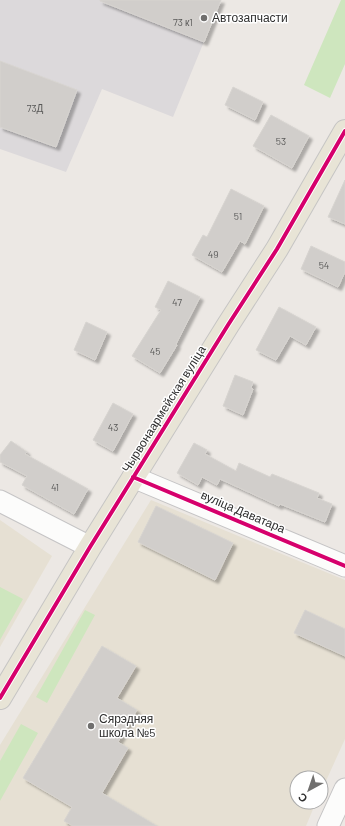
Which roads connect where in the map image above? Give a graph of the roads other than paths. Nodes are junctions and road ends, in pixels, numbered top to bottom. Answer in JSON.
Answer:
{"nodes":[{"id":1,"x":345,"y":131,"type":"edge"},
{"id":2,"x":133,"y":477,"type":"junction"},
{"id":3,"x":0,"y":501,"type":"edge"},
{"id":4,"x":90,"y":547,"type":"junction"},
{"id":5,"x":345,"y":566,"type":"edge"},
{"id":6,"x":0,"y":698,"type":"edge"},
{"id":7,"x":345,"y":789,"type":"edge"},
{"id":8,"x":328,"y":826,"type":"edge"}],
"edges":[{"from":1,"to":2,"type":"main road","name":"Чырвонаармейская вуліца"},
{"from":2,"to":4,"type":"main road","name":"Чырвонаармейская вуліца"},
{"from":2,"to":5,"type":"street","name":"вуліца Даватара"},
{"from":3,"to":4,"type":"street"},
{"from":4,"to":6,"type":"main road","name":"Чырвонаармейская вуліца"},
{"from":7,"to":8,"type":"street"}]}
